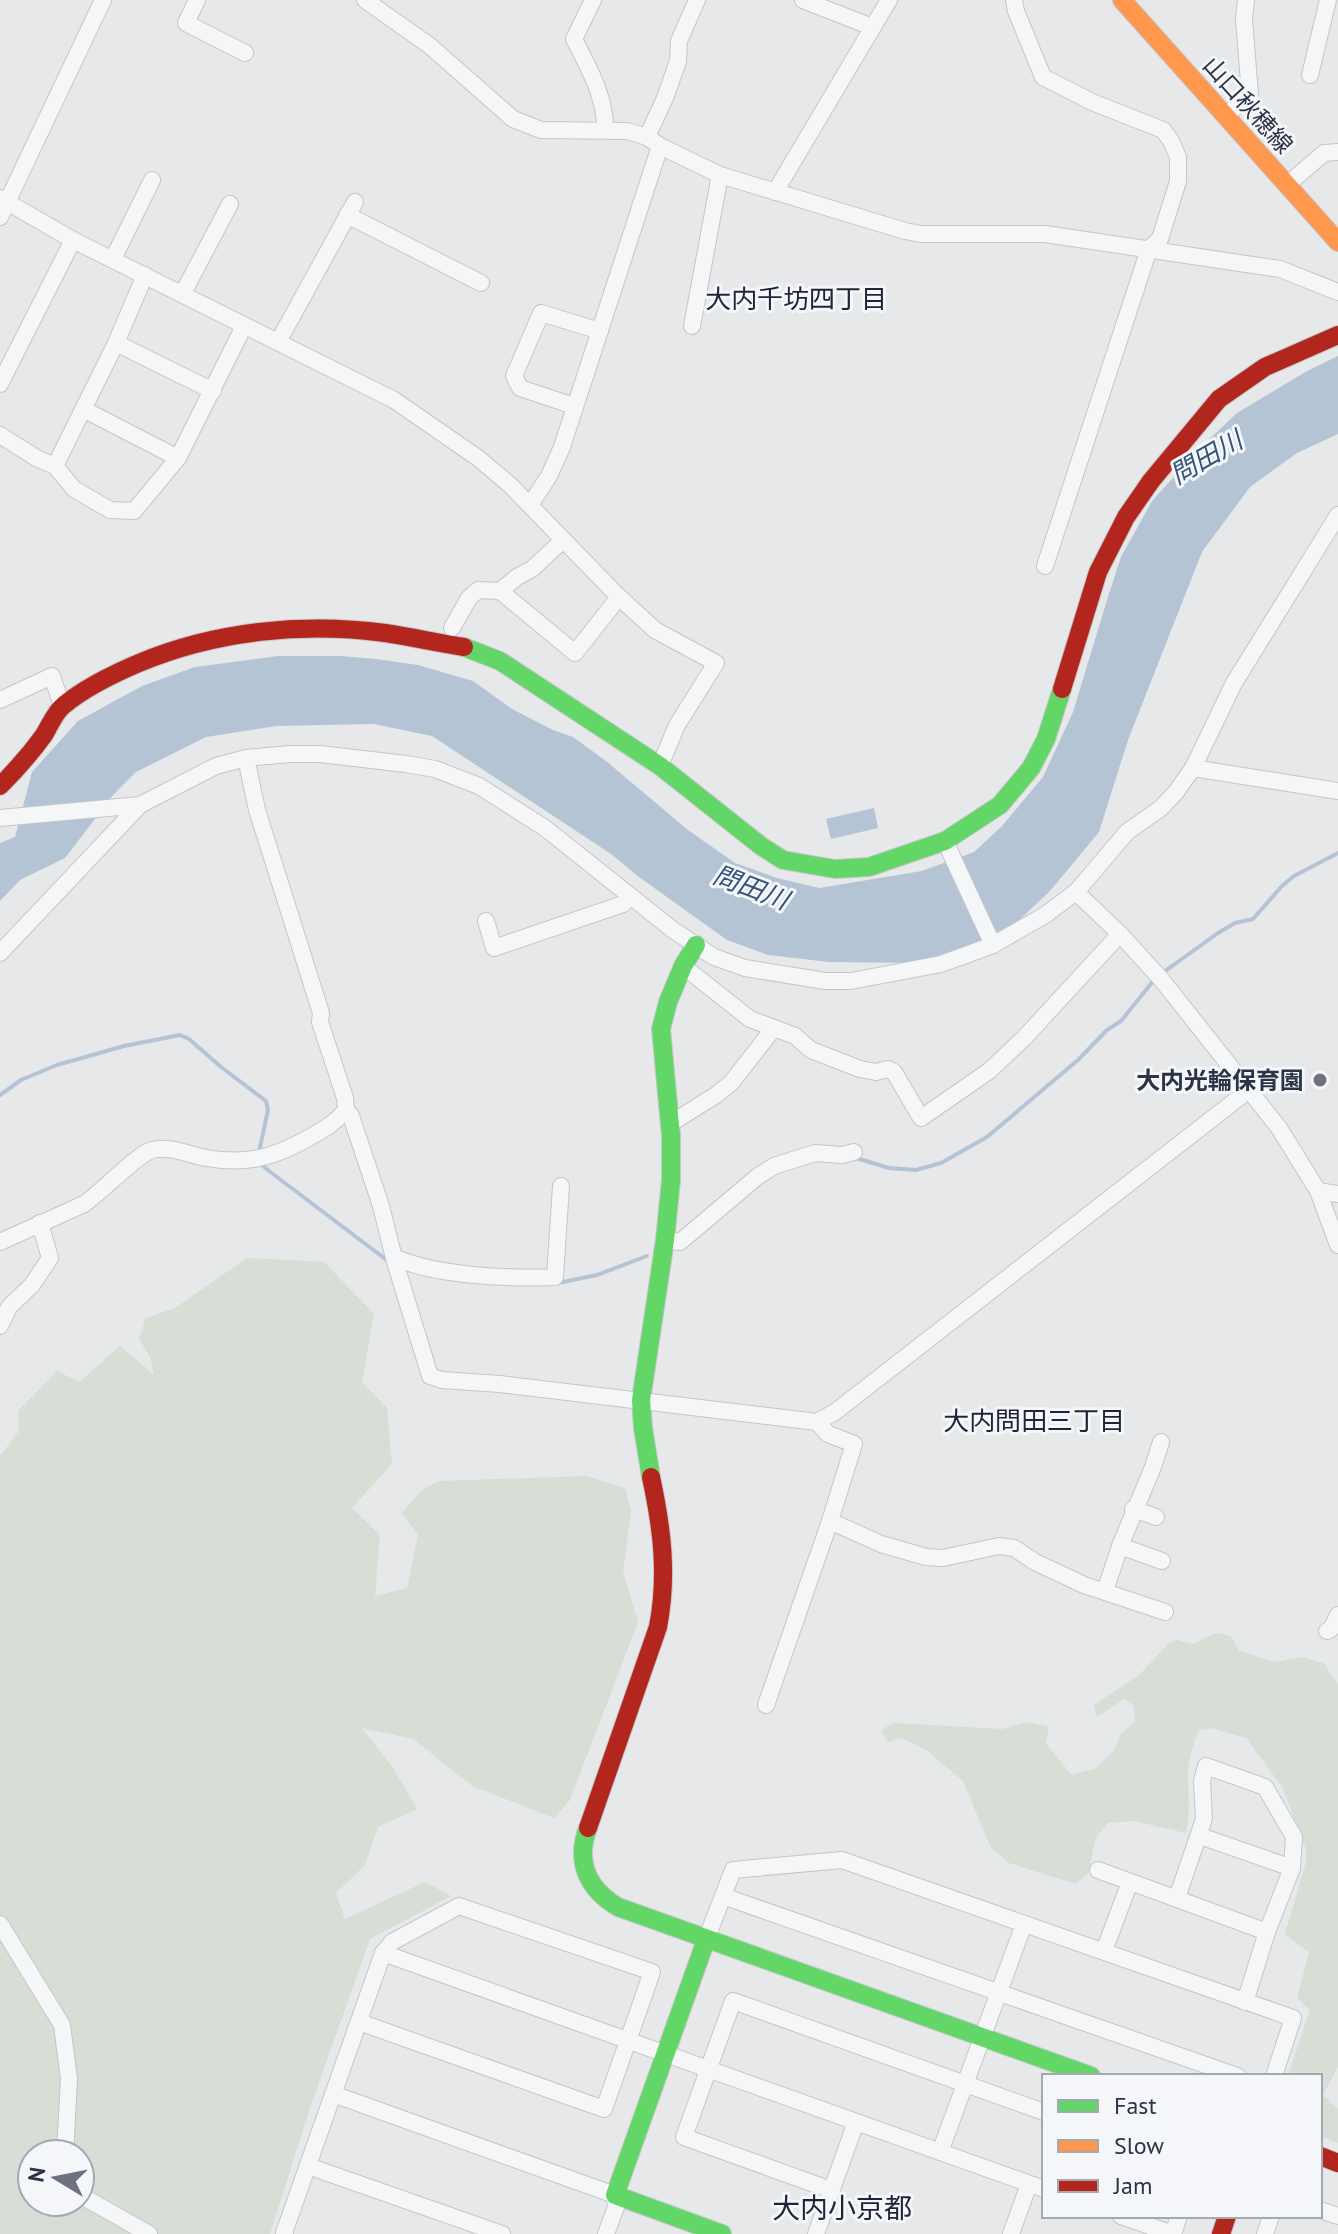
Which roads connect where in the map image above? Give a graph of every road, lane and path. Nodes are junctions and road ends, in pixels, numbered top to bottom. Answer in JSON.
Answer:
{"nodes":[{"id":1,"x":103,"y":0,"type":"edge"},
{"id":2,"x":197,"y":0,"type":"edge"},
{"id":3,"x":365,"y":0,"type":"edge"},
{"id":4,"x":593,"y":0,"type":"edge"},
{"id":5,"x":697,"y":0,"type":"edge"},
{"id":6,"x":803,"y":0,"type":"edge"},
{"id":7,"x":889,"y":0,"type":"edge"},
{"id":8,"x":1014,"y":0,"type":"edge"},
{"id":9,"x":1122,"y":0,"type":"edge"},
{"id":10,"x":1246,"y":0,"type":"edge"},
{"id":11,"x":1328,"y":0,"type":"edge"},
{"id":12,"x":872,"y":27,"type":"junction"},
{"id":13,"x":245,"y":53,"type":"dead end"},
{"id":14,"x":1310,"y":75,"type":"dead end"},
{"id":15,"x":1225,"y":116,"type":"junction"},
{"id":16,"x":605,"y":130,"type":"junction"},
{"id":17,"x":653,"y":141,"type":"junction"},
{"id":18,"x":1338,"y":152,"type":"edge"},
{"id":19,"x":720,"y":175,"type":"junction"},
{"id":20,"x":152,"y":180,"type":"dead end"},
{"id":21,"x":1287,"y":185,"type":"junction"},
{"id":22,"x":775,"y":192,"type":"junction"},
{"id":23,"x":230,"y":204,"type":"dead end"},
{"id":24,"x":3,"y":206,"type":"edge"},
{"id":25,"x":73,"y":240,"type":"junction"},
{"id":26,"x":1338,"y":242,"type":"edge"},
{"id":27,"x":1149,"y":249,"type":"junction"},
{"id":28,"x":113,"y":259,"type":"junction"},
{"id":29,"x":145,"y":275,"type":"junction"},
{"id":30,"x":481,"y":283,"type":"dead end"},
{"id":31,"x":1338,"y":292,"type":"edge"},
{"id":32,"x":183,"y":293,"type":"junction"},
{"id":33,"x":244,"y":326,"type":"junction"},
{"id":34,"x":692,"y":326,"type":"dead end"},
{"id":35,"x":600,"y":331,"type":"junction"},
{"id":36,"x":1338,"y":335,"type":"edge"},
{"id":37,"x":278,"y":342,"type":"junction"},
{"id":38,"x":116,"y":343,"type":"junction"},
{"id":39,"x":0,"y":384,"type":"edge"},
{"id":40,"x":213,"y":391,"type":"junction"},
{"id":41,"x":574,"y":406,"type":"junction"},
{"id":42,"x":83,"y":409,"type":"junction"},
{"id":43,"x":0,"y":435,"type":"edge"},
{"id":44,"x":178,"y":458,"type":"junction"},
{"id":45,"x":55,"y":466,"type":"junction"},
{"id":46,"x":530,"y":505,"type":"junction"},
{"id":47,"x":1338,"y":515,"type":"edge"},
{"id":48,"x":563,"y":540,"type":"junction"},
{"id":49,"x":1045,"y":566,"type":"dead end"},
{"id":50,"x":500,"y":591,"type":"junction"},
{"id":51,"x":619,"y":597,"type":"junction"},
{"id":52,"x":452,"y":628,"type":"dead end"},
{"id":53,"x":0,"y":700,"type":"edge"},
{"id":54,"x":62,"y":706,"type":"junction"},
{"id":55,"x":246,"y":758,"type":"junction"},
{"id":56,"x":660,"y":766,"type":"junction"},
{"id":57,"x":1193,"y":768,"type":"junction"},
{"id":58,"x":0,"y":786,"type":"edge"},
{"id":59,"x":1338,"y":791,"type":"edge"},
{"id":60,"x":135,"y":805,"type":"junction"},
{"id":61,"x":0,"y":818,"type":"edge"},
{"id":62,"x":945,"y":841,"type":"junction"},
{"id":63,"x":1076,"y":892,"type":"junction"},
{"id":64,"x":630,"y":897,"type":"junction"},
{"id":65,"x":486,"y":921,"type":"dead end"},
{"id":66,"x":1120,"y":934,"type":"junction"},
{"id":67,"x":992,"y":943,"type":"junction"},
{"id":68,"x":696,"y":945,"type":"junction"},
{"id":69,"x":0,"y":953,"type":"edge"},
{"id":70,"x":683,"y":966,"type":"junction"},
{"id":71,"x":774,"y":1028,"type":"junction"},
{"id":72,"x":1249,"y":1090,"type":"junction"},
{"id":73,"x":346,"y":1110,"type":"junction"},
{"id":74,"x":669,"y":1121,"type":"junction"},
{"id":75,"x":854,"y":1152,"type":"dead end"},
{"id":76,"x":561,"y":1186,"type":"dead end"},
{"id":77,"x":1318,"y":1191,"type":"junction"},
{"id":78,"x":1338,"y":1194,"type":"edge"},
{"id":79,"x":40,"y":1223,"type":"junction"},
{"id":80,"x":665,"y":1240,"type":"junction"},
{"id":81,"x":0,"y":1242,"type":"edge"},
{"id":82,"x":1338,"y":1245,"type":"edge"},
{"id":83,"x":396,"y":1264,"type":"junction"},
{"id":84,"x":0,"y":1326,"type":"edge"},
{"id":85,"x":641,"y":1400,"type":"junction"},
{"id":86,"x":817,"y":1422,"type":"junction"},
{"id":87,"x":1161,"y":1442,"type":"dead end"},
{"id":88,"x":1133,"y":1509,"type":"junction"},
{"id":89,"x":1156,"y":1517,"type":"dead end"},
{"id":90,"x":830,"y":1521,"type":"junction"},
{"id":91,"x":1120,"y":1546,"type":"junction"},
{"id":92,"x":1162,"y":1561,"type":"dead end"},
{"id":93,"x":1105,"y":1591,"type":"junction"},
{"id":94,"x":1165,"y":1612,"type":"dead end"},
{"id":95,"x":1338,"y":1615,"type":"edge"},
{"id":96,"x":1327,"y":1631,"type":"dead end"},
{"id":97,"x":766,"y":1705,"type":"dead end"},
{"id":98,"x":1200,"y":1836,"type":"junction"},
{"id":99,"x":1292,"y":1868,"type":"junction"},
{"id":100,"x":1098,"y":1870,"type":"dead end"},
{"id":101,"x":1130,"y":1882,"type":"junction"},
{"id":102,"x":723,"y":1896,"type":"junction"},
{"id":103,"x":1177,"y":1898,"type":"junction"},
{"id":104,"x":0,"y":1924,"type":"edge"},
{"id":105,"x":1024,"y":1924,"type":"junction"},
{"id":106,"x":1267,"y":1932,"type":"junction"},
{"id":107,"x":706,"y":1940,"type":"junction"},
{"id":108,"x":1104,"y":1951,"type":"junction"},
{"id":109,"x":383,"y":1953,"type":"junction"},
{"id":110,"x":998,"y":1992,"type":"junction"},
{"id":111,"x":1245,"y":2002,"type":"junction"},
{"id":112,"x":359,"y":2022,"type":"junction"},
{"id":113,"x":981,"y":2037,"type":"junction"},
{"id":114,"x":628,"y":2040,"type":"junction"},
{"id":115,"x":665,"y":2053,"type":"junction"},
{"id":116,"x":709,"y":2069,"type":"junction"},
{"id":117,"x":1085,"y":2074,"type":"edge"},
{"id":118,"x":1231,"y":2074,"type":"edge"},
{"id":119,"x":1275,"y":2074,"type":"edge"},
{"id":120,"x":966,"y":2084,"type":"junction"},
{"id":121,"x":333,"y":2094,"type":"junction"},
{"id":122,"x":1042,"y":2111,"type":"edge"},
{"id":123,"x":856,"y":2122,"type":"junction"},
{"id":124,"x":66,"y":2138,"type":"edge"},
{"id":125,"x":940,"y":2152,"type":"junction"},
{"id":126,"x":308,"y":2166,"type":"junction"},
{"id":127,"x":1036,"y":2187,"type":"edge"},
{"id":128,"x":831,"y":2190,"type":"junction"},
{"id":129,"x":615,"y":2195,"type":"junction"},
{"id":130,"x":96,"y":2204,"type":"edge"},
{"id":131,"x":1127,"y":2218,"type":"edge"},
{"id":132,"x":149,"y":2234,"type":"edge"},
{"id":133,"x":285,"y":2234,"type":"edge"},
{"id":134,"x":502,"y":2234,"type":"edge"},
{"id":135,"x":606,"y":2234,"type":"edge"},
{"id":136,"x":722,"y":2234,"type":"edge"},
{"id":137,"x":816,"y":2234,"type":"edge"},
{"id":138,"x":1011,"y":2234,"type":"edge"},
{"id":139,"x":1173,"y":2234,"type":"edge"}],
"edges":[{"from":1,"to":24,"type":"street"},
{"from":2,"to":13,"type":"street"},
{"from":3,"to":16,"type":"street"},
{"from":4,"to":16,"type":"street"},
{"from":5,"to":17,"type":"street"},
{"from":6,"to":12,"type":"street"},
{"from":7,"to":12,"type":"street"},
{"from":8,"to":27,"type":"street"},
{"from":9,"to":15,"type":"street","name":"山口秋穂線"},
{"from":10,"to":15,"type":"street"},
{"from":11,"to":14,"type":"street"},
{"from":12,"to":22,"type":"street"},
{"from":15,"to":21,"type":"street","name":"山口秋穂線"},
{"from":16,"to":17,"type":"street"},
{"from":17,"to":19,"type":"street"},
{"from":17,"to":35,"type":"street"},
{"from":18,"to":21,"type":"street"},
{"from":19,"to":22,"type":"street"},
{"from":19,"to":34,"type":"street"},
{"from":20,"to":28,"type":"street"},
{"from":21,"to":26,"type":"street","name":"山口秋穂線"},
{"from":22,"to":27,"type":"street"},
{"from":23,"to":32,"type":"street"},
{"from":24,"to":25,"type":"street"},
{"from":25,"to":28,"type":"street"},
{"from":25,"to":39,"type":"street"},
{"from":27,"to":31,"type":"street"},
{"from":27,"to":49,"type":"street"},
{"from":28,"to":29,"type":"street"},
{"from":29,"to":32,"type":"street"},
{"from":29,"to":38,"type":"street"},
{"from":30,"to":37,"type":"street"},
{"from":32,"to":33,"type":"street"},
{"from":33,"to":37,"type":"street"},
{"from":33,"to":40,"type":"street"},
{"from":35,"to":41,"type":"street"},
{"from":35,"to":41,"type":"street"},
{"from":36,"to":62,"type":"street"},
{"from":37,"to":46,"type":"street"},
{"from":38,"to":40,"type":"street"},
{"from":38,"to":42,"type":"street"},
{"from":40,"to":44,"type":"street"},
{"from":41,"to":46,"type":"street"},
{"from":42,"to":44,"type":"street"},
{"from":42,"to":45,"type":"street"},
{"from":43,"to":45,"type":"street"},
{"from":44,"to":45,"type":"street"},
{"from":46,"to":48,"type":"street"},
{"from":47,"to":57,"type":"street"},
{"from":48,"to":50,"type":"street"},
{"from":48,"to":51,"type":"street"},
{"from":50,"to":51,"type":"street"},
{"from":50,"to":52,"type":"street"},
{"from":51,"to":56,"type":"street"},
{"from":53,"to":54,"type":"street"},
{"from":54,"to":56,"type":"street"},
{"from":54,"to":58,"type":"street"},
{"from":55,"to":60,"type":"street"},
{"from":55,"to":64,"type":"street"},
{"from":55,"to":73,"type":"street"},
{"from":56,"to":62,"type":"street"},
{"from":57,"to":59,"type":"street"},
{"from":57,"to":63,"type":"street"},
{"from":60,"to":61,"type":"street"},
{"from":60,"to":69,"type":"street"},
{"from":62,"to":67,"type":"street"},
{"from":63,"to":66,"type":"street"},
{"from":63,"to":67,"type":"street"},
{"from":64,"to":65,"type":"street"},
{"from":64,"to":68,"type":"street"},
{"from":66,"to":71,"type":"street"},
{"from":66,"to":72,"type":"street"},
{"from":67,"to":68,"type":"street"},
{"from":68,"to":70,"type":"street"},
{"from":70,"to":71,"type":"street"},
{"from":70,"to":74,"type":"street"},
{"from":71,"to":74,"type":"street"},
{"from":72,"to":77,"type":"street"},
{"from":72,"to":86,"type":"street"},
{"from":73,"to":79,"type":"street"},
{"from":73,"to":83,"type":"street"},
{"from":74,"to":80,"type":"street"},
{"from":75,"to":80,"type":"street"},
{"from":76,"to":83,"type":"street"},
{"from":77,"to":78,"type":"street"},
{"from":77,"to":82,"type":"street"},
{"from":79,"to":81,"type":"street"},
{"from":79,"to":84,"type":"street"},
{"from":80,"to":85,"type":"street"},
{"from":83,"to":85,"type":"street"},
{"from":85,"to":86,"type":"street"},
{"from":85,"to":107,"type":"street"},
{"from":86,"to":90,"type":"street"},
{"from":87,"to":88,"type":"street"},
{"from":88,"to":89,"type":"street"},
{"from":88,"to":91,"type":"street"},
{"from":90,"to":93,"type":"street"},
{"from":90,"to":97,"type":"street"},
{"from":91,"to":92,"type":"street"},
{"from":91,"to":93,"type":"street"},
{"from":93,"to":94,"type":"street"},
{"from":95,"to":96,"type":"street"},
{"from":98,"to":99,"type":"street"},
{"from":98,"to":99,"type":"street"},
{"from":98,"to":103,"type":"street"},
{"from":99,"to":106,"type":"street"},
{"from":100,"to":101,"type":"street"},
{"from":101,"to":103,"type":"street"},
{"from":101,"to":108,"type":"street"},
{"from":102,"to":105,"type":"street"},
{"from":102,"to":107,"type":"street"},
{"from":102,"to":110,"type":"street"},
{"from":103,"to":106,"type":"street"},
{"from":104,"to":124,"type":"street"},
{"from":105,"to":108,"type":"street"},
{"from":105,"to":110,"type":"street"},
{"from":106,"to":111,"type":"street"},
{"from":107,"to":113,"type":"street"},
{"from":107,"to":115,"type":"street"},
{"from":108,"to":111,"type":"street"},
{"from":109,"to":112,"type":"street"},
{"from":109,"to":114,"type":"street"},
{"from":109,"to":114,"type":"street"},
{"from":110,"to":113,"type":"street"},
{"from":110,"to":118,"type":"street"},
{"from":111,"to":119,"type":"street"},
{"from":112,"to":114,"type":"street"},
{"from":112,"to":121,"type":"street"},
{"from":113,"to":117,"type":"street"},
{"from":113,"to":120,"type":"street"},
{"from":114,"to":115,"type":"street"},
{"from":115,"to":116,"type":"street"},
{"from":115,"to":129,"type":"street"},
{"from":116,"to":120,"type":"street"},
{"from":116,"to":123,"type":"street"},
{"from":116,"to":128,"type":"street"},
{"from":120,"to":122,"type":"street"},
{"from":120,"to":125,"type":"street"},
{"from":121,"to":126,"type":"street"},
{"from":121,"to":129,"type":"street"},
{"from":123,"to":125,"type":"street"},
{"from":123,"to":128,"type":"street"},
{"from":125,"to":127,"type":"street"},
{"from":126,"to":133,"type":"street"},
{"from":126,"to":134,"type":"street"},
{"from":127,"to":138,"type":"street"},
{"from":128,"to":137,"type":"street"},
{"from":129,"to":135,"type":"street"},
{"from":129,"to":136,"type":"street"},
{"from":130,"to":132,"type":"street"},
{"from":131,"to":139,"type":"street"}]}
